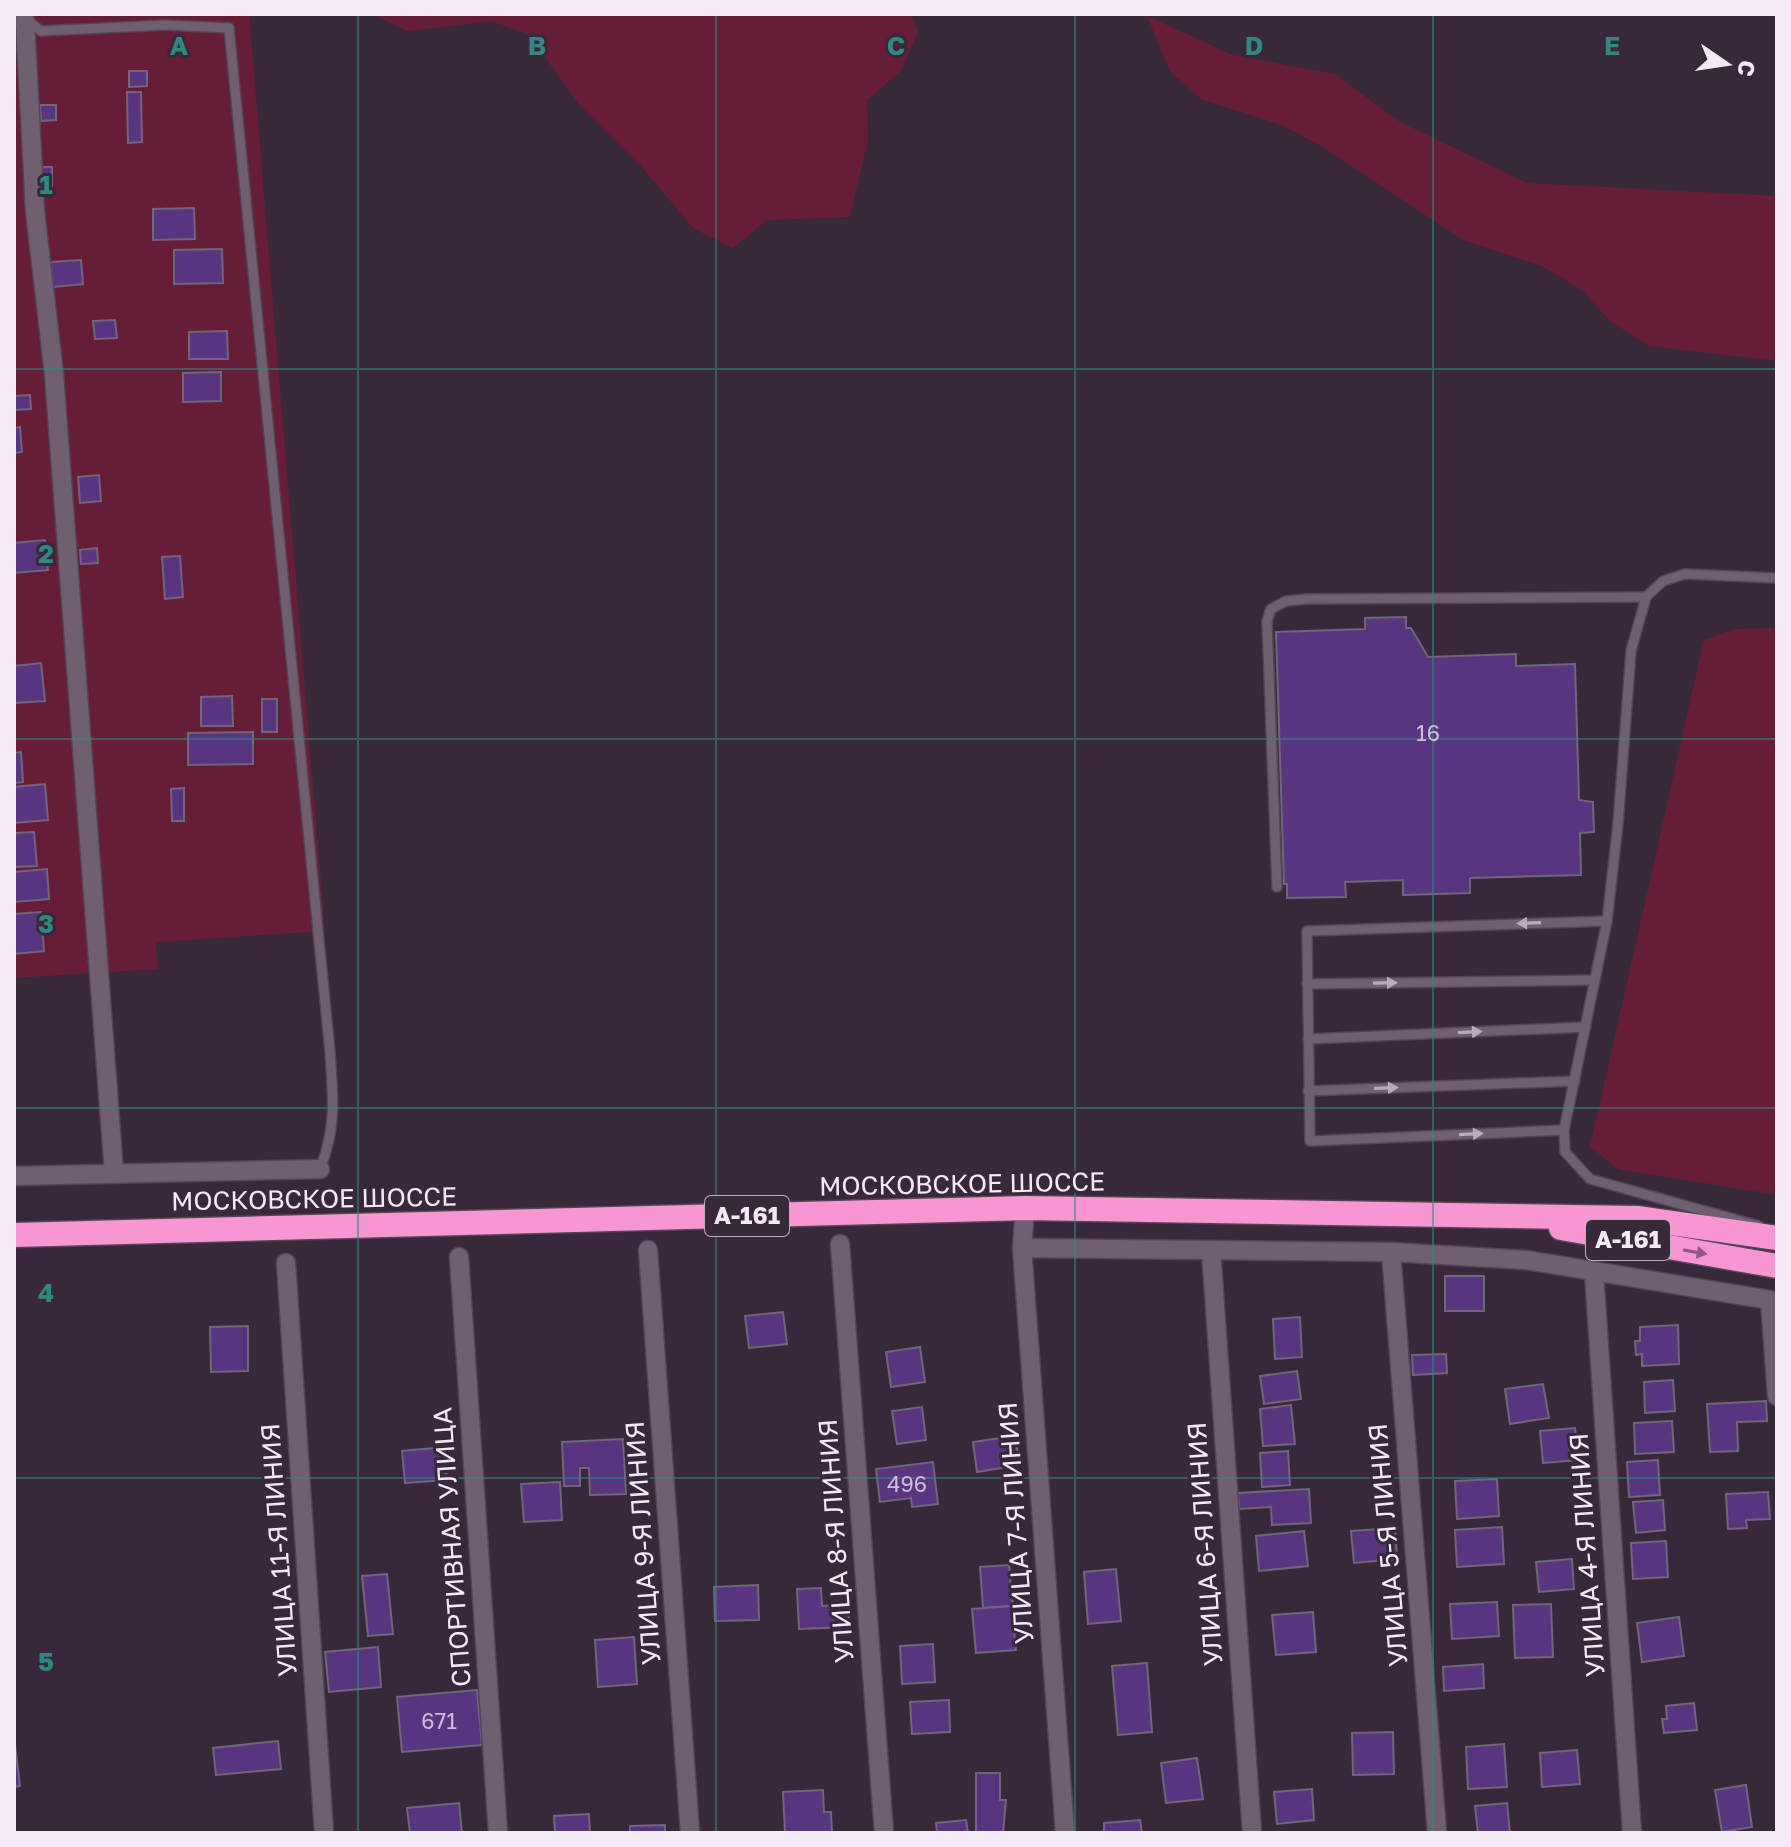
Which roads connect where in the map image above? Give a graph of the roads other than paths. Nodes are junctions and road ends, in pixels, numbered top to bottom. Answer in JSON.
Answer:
{"nodes":[{"id":1,"x":23,"y":16,"type":"edge"},
{"id":2,"x":1777,"y":578,"type":"edge"},
{"id":3,"x":1646,"y":597,"type":"junction"},
{"id":4,"x":1277,"y":887,"type":"dead end"},
{"id":5,"x":1607,"y":921,"type":"junction"},
{"id":6,"x":1595,"y":980,"type":"junction"},
{"id":7,"x":1307,"y":984,"type":"junction"},
{"id":8,"x":1586,"y":1027,"type":"junction"},
{"id":9,"x":1308,"y":1039,"type":"junction"},
{"id":10,"x":1575,"y":1081,"type":"junction"},
{"id":11,"x":1308,"y":1091,"type":"junction"},
{"id":12,"x":1564,"y":1130,"type":"junction"},
{"id":13,"x":320,"y":1169,"type":"joint"},
{"id":14,"x":114,"y":1173,"type":"junction"},
{"id":15,"x":14,"y":1176,"type":"edge"},
{"id":16,"x":1025,"y":1208,"type":"junction"},
{"id":17,"x":1480,"y":1214,"type":"junction"},
{"id":18,"x":1741,"y":1219,"type":"junction"},
{"id":19,"x":1717,"y":1230,"type":"junction"},
{"id":20,"x":14,"y":1235,"type":"edge"},
{"id":21,"x":1777,"y":1236,"type":"edge"},
{"id":22,"x":840,"y":1244,"type":"dead end"},
{"id":23,"x":1022,"y":1248,"type":"junction"},
{"id":24,"x":648,"y":1250,"type":"dead end"},
{"id":25,"x":1211,"y":1250,"type":"junction"},
{"id":26,"x":1391,"y":1252,"type":"junction"},
{"id":27,"x":459,"y":1257,"type":"dead end"},
{"id":28,"x":286,"y":1263,"type":"dead end"},
{"id":29,"x":1777,"y":1266,"type":"edge"},
{"id":30,"x":1594,"y":1273,"type":"junction"},
{"id":31,"x":1777,"y":1396,"type":"edge"},
{"id":32,"x":324,"y":1833,"type":"edge"},
{"id":33,"x":498,"y":1833,"type":"edge"},
{"id":34,"x":690,"y":1833,"type":"edge"},
{"id":35,"x":884,"y":1833,"type":"edge"},
{"id":36,"x":1065,"y":1833,"type":"edge"},
{"id":37,"x":1252,"y":1833,"type":"edge"},
{"id":38,"x":1437,"y":1833,"type":"edge"},
{"id":39,"x":1632,"y":1833,"type":"edge"}],
"edges":[{"from":1,"to":13,"type":"lane"},
{"from":1,"to":14,"type":"street"},
{"from":2,"to":3,"type":"lane"},
{"from":3,"to":4,"type":"lane"},
{"from":3,"to":5,"type":"lane"},
{"from":5,"to":6,"type":"lane"},
{"from":5,"to":7,"type":"lane","one_way":true},
{"from":7,"to":6,"type":"lane","one_way":true},
{"from":6,"to":8,"type":"lane"},
{"from":7,"to":9,"type":"lane"},
{"from":9,"to":8,"type":"lane","one_way":true},
{"from":8,"to":10,"type":"lane"},
{"from":9,"to":11,"type":"lane"},
{"from":11,"to":10,"type":"lane","one_way":true},
{"from":10,"to":12,"type":"lane"},
{"from":11,"to":12,"type":"lane","one_way":true},
{"from":12,"to":18,"type":"lane"},
{"from":13,"to":14,"type":"street"},
{"from":14,"to":15,"type":"street"},
{"from":16,"to":17,"type":"highway","name":"МОСКОВСКОЕ ШОССЕ","number":"А-161"},
{"from":16,"to":20,"type":"highway","name":"МОСКОВСКОЕ ШОССЕ","number":"А-161"},
{"from":16,"to":23,"type":"street","name":"УЛИЦА 7-Я ЛИНИЯ"},
{"from":17,"to":19,"type":"highway","number":"А-161"},
{"from":17,"to":29,"type":"highway","number":"А-161","one_way":true},
{"from":18,"to":19,"type":"lane"},
{"from":18,"to":21,"type":"lane"},
{"from":19,"to":21,"type":"highway","number":"А-161"},
{"from":22,"to":35,"type":"street","name":"УЛИЦА 8-Я ЛИНИЯ"},
{"from":23,"to":25,"type":"street"},
{"from":23,"to":36,"type":"street","name":"УЛИЦА 7-Я ЛИНИЯ"},
{"from":24,"to":34,"type":"street","name":"УЛИЦА 9-Я ЛИНИЯ"},
{"from":25,"to":26,"type":"street"},
{"from":25,"to":37,"type":"street","name":"УЛИЦА 6-Я ЛИНИЯ"},
{"from":26,"to":30,"type":"street"},
{"from":26,"to":38,"type":"street","name":"УЛИЦА 5-Я ЛИНИЯ"},
{"from":27,"to":33,"type":"street","name":"СПОРТИВНАЯ УЛИЦА"},
{"from":28,"to":32,"type":"street","name":"УЛИЦА 11-Я ЛИНИЯ"},
{"from":30,"to":31,"type":"street"},
{"from":30,"to":39,"type":"street","name":"УЛИЦА 4-Я ЛИНИЯ"}]}
